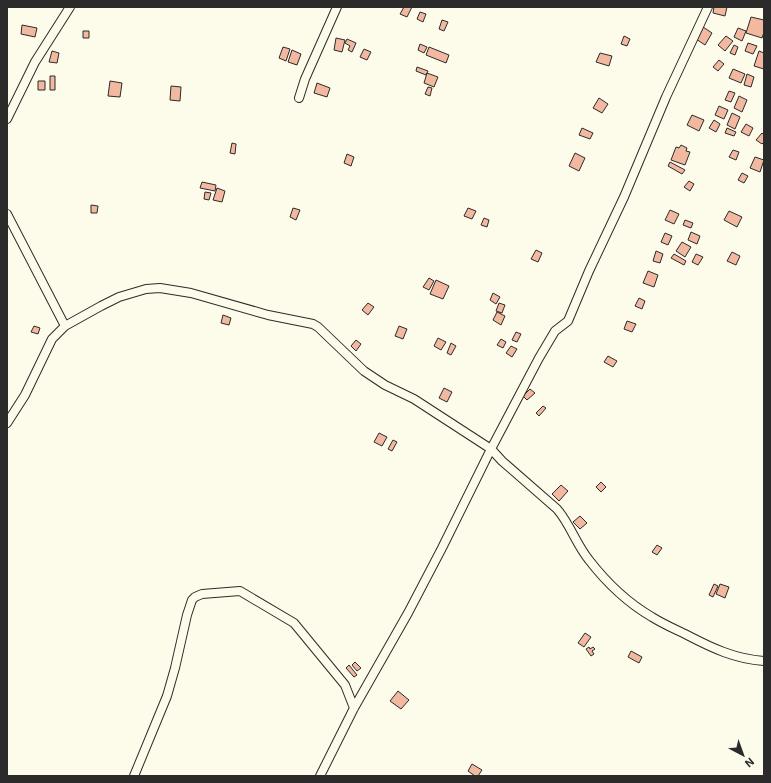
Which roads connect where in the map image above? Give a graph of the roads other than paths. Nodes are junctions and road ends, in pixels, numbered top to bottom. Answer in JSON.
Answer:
{"nodes":[{"id":1,"x":70,"y":7,"type":"edge"},
{"id":2,"x":337,"y":7,"type":"edge"},
{"id":3,"x":708,"y":7,"type":"edge"},
{"id":4,"x":299,"y":98,"type":"dead end"},
{"id":5,"x":7,"y":119,"type":"edge"},
{"id":6,"x":7,"y":214,"type":"edge"},
{"id":7,"x":65,"y":326,"type":"junction"},
{"id":8,"x":7,"y":423,"type":"edge"},
{"id":9,"x":491,"y":449,"type":"junction"},
{"id":10,"x":764,"y":661,"type":"edge"},
{"id":11,"x":354,"y":708,"type":"junction"},
{"id":12,"x":134,"y":776,"type":"edge"},
{"id":13,"x":320,"y":776,"type":"edge"}],
"edges":[{"from":1,"to":5,"type":"street"},
{"from":2,"to":4,"type":"street"},
{"from":3,"to":9,"type":"street"},
{"from":6,"to":7,"type":"street"},
{"from":7,"to":8,"type":"street"},
{"from":7,"to":9,"type":"street"},
{"from":9,"to":10,"type":"street"},
{"from":9,"to":11,"type":"street"},
{"from":11,"to":12,"type":"street"},
{"from":11,"to":13,"type":"street"}]}
